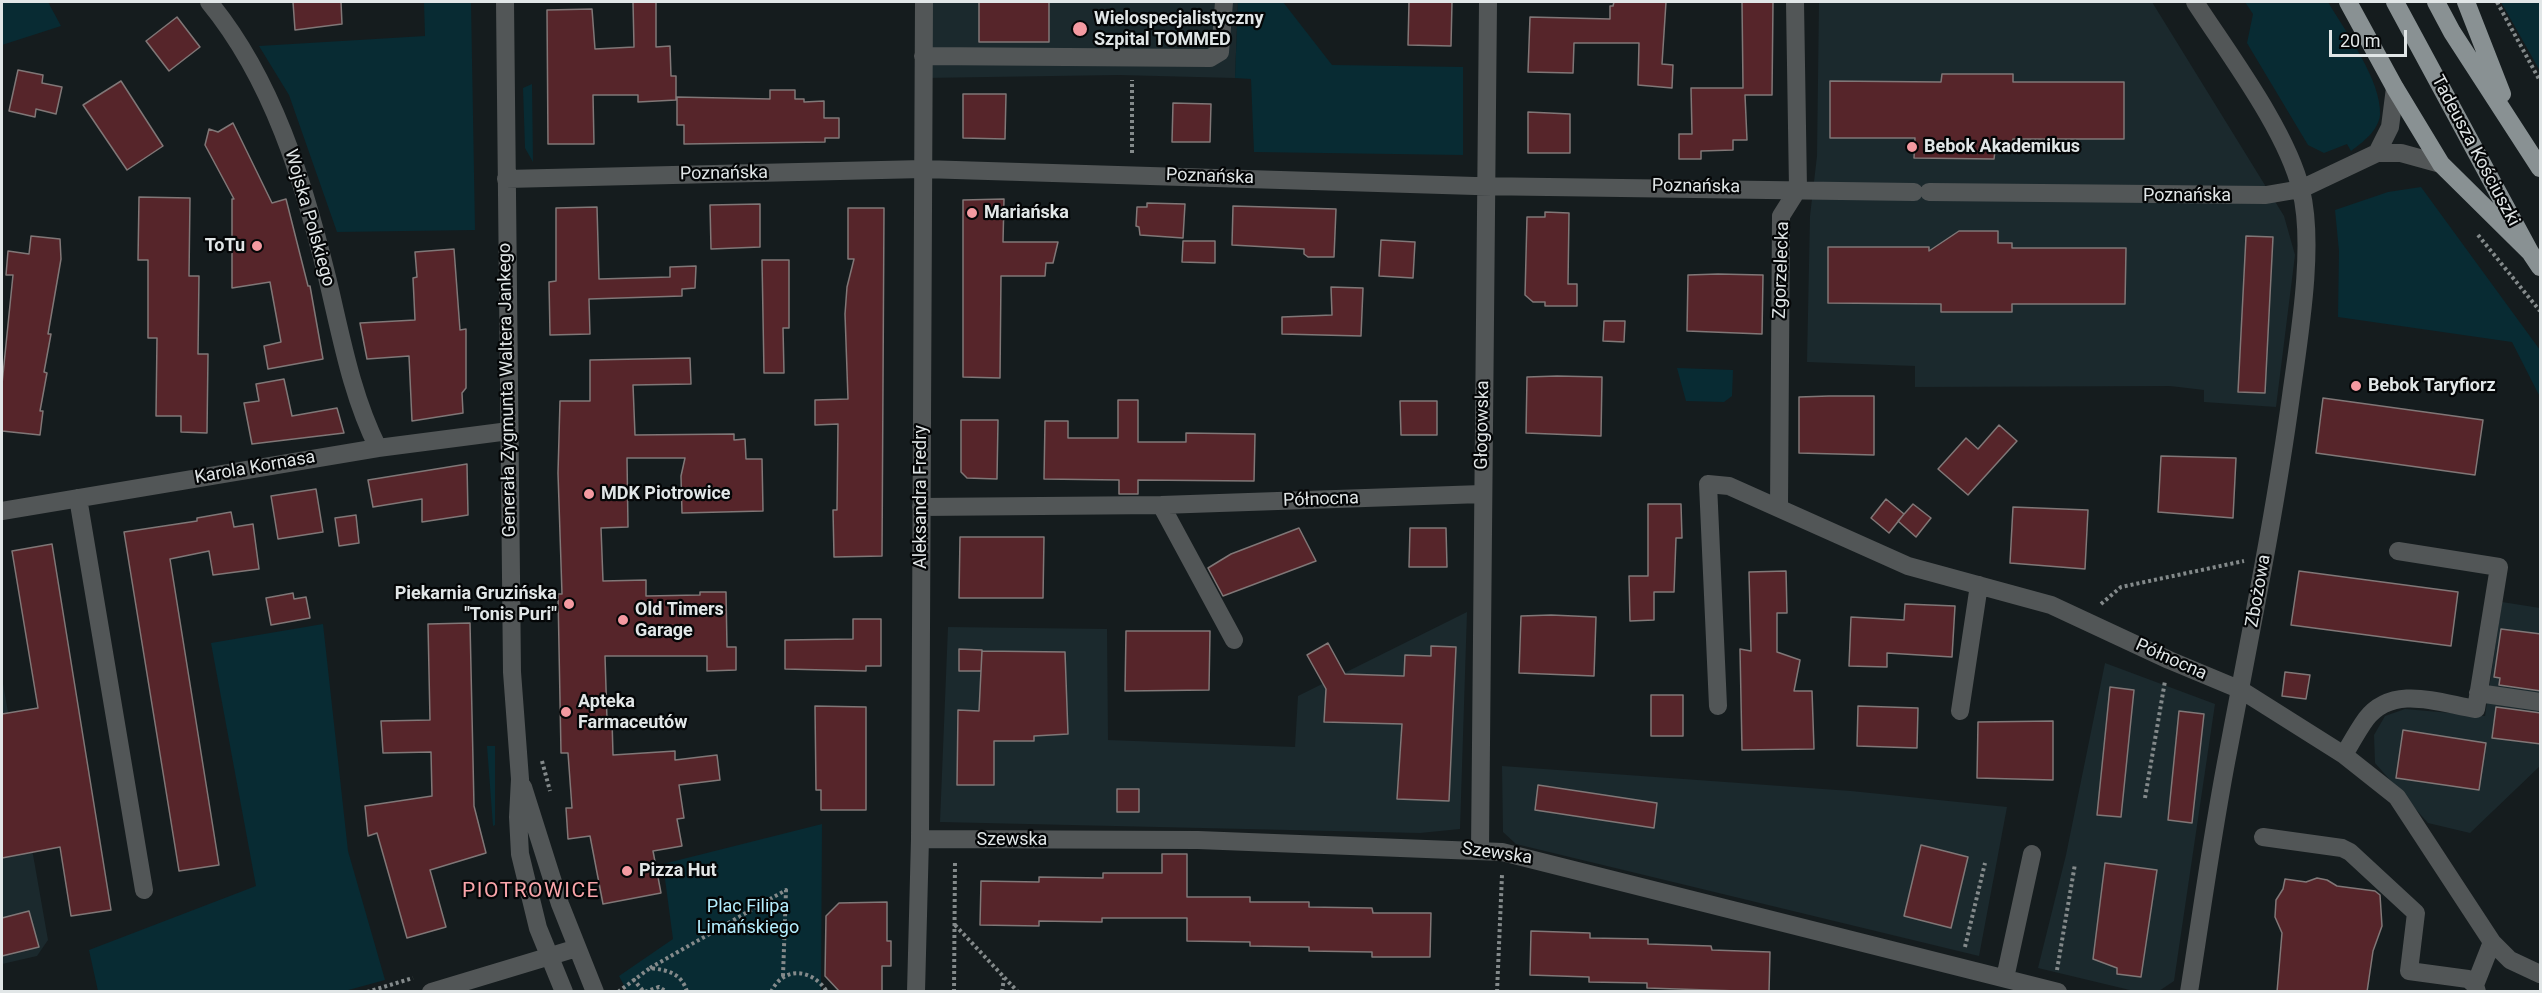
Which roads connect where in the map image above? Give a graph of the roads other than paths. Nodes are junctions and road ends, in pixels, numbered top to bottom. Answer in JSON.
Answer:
{"nodes":[{"id":1,"x":209,"y":2,"type":"edge"},
{"id":2,"x":505,"y":2,"type":"edge"},
{"id":3,"x":924,"y":2,"type":"edge"},
{"id":4,"x":1224,"y":2,"type":"edge"},
{"id":5,"x":1488,"y":2,"type":"edge"},
{"id":6,"x":1795,"y":2,"type":"edge"},
{"id":7,"x":2195,"y":2,"type":"edge"},
{"id":8,"x":2348,"y":2,"type":"edge"},
{"id":9,"x":2395,"y":2,"type":"edge"},
{"id":10,"x":2436,"y":2,"type":"edge"},
{"id":11,"x":2466,"y":2,"type":"edge"},
{"id":12,"x":923,"y":56,"type":"junction"},
{"id":13,"x":2395,"y":88,"type":"junction"},
{"id":14,"x":2516,"y":129,"type":"junction"},
{"id":15,"x":2377,"y":153,"type":"junction"},
{"id":16,"x":2441,"y":164,"type":"junction"},
{"id":17,"x":2541,"y":168,"type":"edge"},
{"id":18,"x":923,"y":169,"type":"junction"},
{"id":19,"x":506,"y":179,"type":"junction"},
{"id":20,"x":1487,"y":186,"type":"junction"},
{"id":21,"x":1798,"y":189,"type":"junction"},
{"id":22,"x":2301,"y":189,"type":"junction"},
{"id":23,"x":2530,"y":252,"type":"junction"},
{"id":24,"x":2541,"y":267,"type":"edge"},
{"id":25,"x":509,"y":431,"type":"junction"},
{"id":26,"x":378,"y":448,"type":"junction"},
{"id":27,"x":1482,"y":494,"type":"junction"},
{"id":28,"x":78,"y":498,"type":"junction"},
{"id":29,"x":1161,"y":505,"type":"junction"},
{"id":30,"x":921,"y":507,"type":"junction"},
{"id":31,"x":1779,"y":507,"type":"junction"},
{"id":32,"x":2,"y":512,"type":"edge"},
{"id":33,"x":2398,"y":551,"type":"dead end"},
{"id":34,"x":1979,"y":585,"type":"junction"},
{"id":35,"x":1234,"y":640,"type":"dead end"},
{"id":36,"x":2241,"y":690,"type":"junction"},
{"id":37,"x":2478,"y":693,"type":"junction"},
{"id":38,"x":2541,"y":702,"type":"edge"},
{"id":39,"x":1718,"y":706,"type":"dead end"},
{"id":40,"x":1960,"y":711,"type":"dead end"},
{"id":41,"x":2344,"y":755,"type":"junction"},
{"id":42,"x":520,"y":779,"type":"junction"},
{"id":43,"x":2263,"y":837,"type":"dead end"},
{"id":44,"x":920,"y":839,"type":"junction"},
{"id":45,"x":1480,"y":849,"type":"junction"},
{"id":46,"x":2032,"y":854,"type":"dead end"},
{"id":47,"x":144,"y":890,"type":"dead end"},
{"id":48,"x":2492,"y":942,"type":"junction"},
{"id":49,"x":577,"y":948,"type":"junction"},
{"id":50,"x":549,"y":955,"type":"junction"},
{"id":51,"x":2541,"y":974,"type":"edge"},
{"id":52,"x":2005,"y":978,"type":"junction"},
{"id":53,"x":468,"y":986,"type":"edge"},
{"id":54,"x":2476,"y":988,"type":"edge"},
{"id":55,"x":2056,"y":991,"type":"edge"},
{"id":56,"x":431,"y":992,"type":"edge"},
{"id":57,"x":564,"y":992,"type":"edge"},
{"id":58,"x":595,"y":992,"type":"edge"},
{"id":59,"x":916,"y":992,"type":"edge"},
{"id":60,"x":2189,"y":992,"type":"edge"}],
"edges":[{"from":1,"to":26,"type":"street","name":"Wojska Polskiego"},
{"from":2,"to":19,"type":"street","name":"Generała Zygmunta Waltera Jankego"},
{"from":3,"to":12,"type":"street","name":"Aleksandra Fredry"},
{"from":4,"to":12,"type":"street"},
{"from":5,"to":20,"type":"street","name":"Głogowska"},
{"from":6,"to":21,"type":"street"},
{"from":7,"to":22,"type":"street","name":"Zbożowa"},
{"from":8,"to":13,"type":"main road"},
{"from":9,"to":23,"type":"main road","name":"Tadeusza Kościuszki"},
{"from":10,"to":14,"type":"main road"},
{"from":11,"to":14,"type":"main road"},
{"from":12,"to":18,"type":"street","name":"Aleksandra Fredry"},
{"from":13,"to":15,"type":"street"},
{"from":13,"to":16,"type":"main road"},
{"from":14,"to":17,"type":"main road"},
{"from":15,"to":16,"type":"street"},
{"from":15,"to":22,"type":"street","name":"Poznańska"},
{"from":16,"to":23,"type":"main road"},
{"from":18,"to":19,"type":"street","name":"Poznańska"},
{"from":18,"to":20,"type":"street","name":"Poznańska"},
{"from":18,"to":30,"type":"street","name":"Aleksandra Fredry"},
{"from":19,"to":25,"type":"street","name":"Generała Zygmunta Waltera Jankego"},
{"from":20,"to":21,"type":"street","name":"Poznańska"},
{"from":20,"to":27,"type":"street","name":"Głogowska"},
{"from":21,"to":22,"type":"street","name":"Poznańska"},
{"from":21,"to":31,"type":"street","name":"Zgorzelecka"},
{"from":22,"to":36,"type":"street","name":"Zbożowa"},
{"from":23,"to":24,"type":"main road","name":"Tadeusza Kościuszki"},
{"from":25,"to":26,"type":"street","name":"Karola Kornasa"},
{"from":25,"to":42,"type":"street","name":"Generała Zygmunta Waltera Jankego"},
{"from":26,"to":28,"type":"street","name":"Karola Kornasa"},
{"from":27,"to":29,"type":"street","name":"Północna"},
{"from":27,"to":45,"type":"street","name":"Głogowska"},
{"from":28,"to":32,"type":"street","name":"Karola Kornasa"},
{"from":28,"to":47,"type":"street"},
{"from":29,"to":30,"type":"street","name":"Północna"},
{"from":29,"to":35,"type":"street"},
{"from":30,"to":44,"type":"street","name":"Aleksandra Fredry"},
{"from":31,"to":34,"type":"street","name":"Północna"},
{"from":31,"to":39,"type":"street","name":"Północna"},
{"from":33,"to":37,"type":"street"},
{"from":34,"to":36,"type":"street","name":"Północna"},
{"from":34,"to":40,"type":"street"},
{"from":36,"to":41,"type":"street","name":"Północna"},
{"from":36,"to":60,"type":"street","name":"Zbożowa"},
{"from":37,"to":38,"type":"street"},
{"from":37,"to":41,"type":"street"},
{"from":41,"to":48,"type":"street","name":"Północna"},
{"from":42,"to":49,"type":"street","name":"Generała Zygmunta Waltera Jankego"},
{"from":42,"to":50,"type":"street","name":"Generała Zygmunta Waltera Jankego"},
{"from":43,"to":54,"type":"street"},
{"from":44,"to":45,"type":"street","name":"Szewska"},
{"from":44,"to":59,"type":"street","name":"Aleksandra Fredry"},
{"from":45,"to":52,"type":"street","name":"Szewska"},
{"from":46,"to":52,"type":"street"},
{"from":48,"to":51,"type":"street","name":"Północna"},
{"from":48,"to":54,"type":"street"},
{"from":49,"to":50,"type":"street"},
{"from":49,"to":58,"type":"street","name":"Generała Zygmunta Waltera Jankego"},
{"from":50,"to":53,"type":"street"},
{"from":50,"to":57,"type":"street","name":"Generała Zygmunta Waltera Jankego"},
{"from":52,"to":55,"type":"street","name":"Szewska"},
{"from":53,"to":56,"type":"street"}]}
